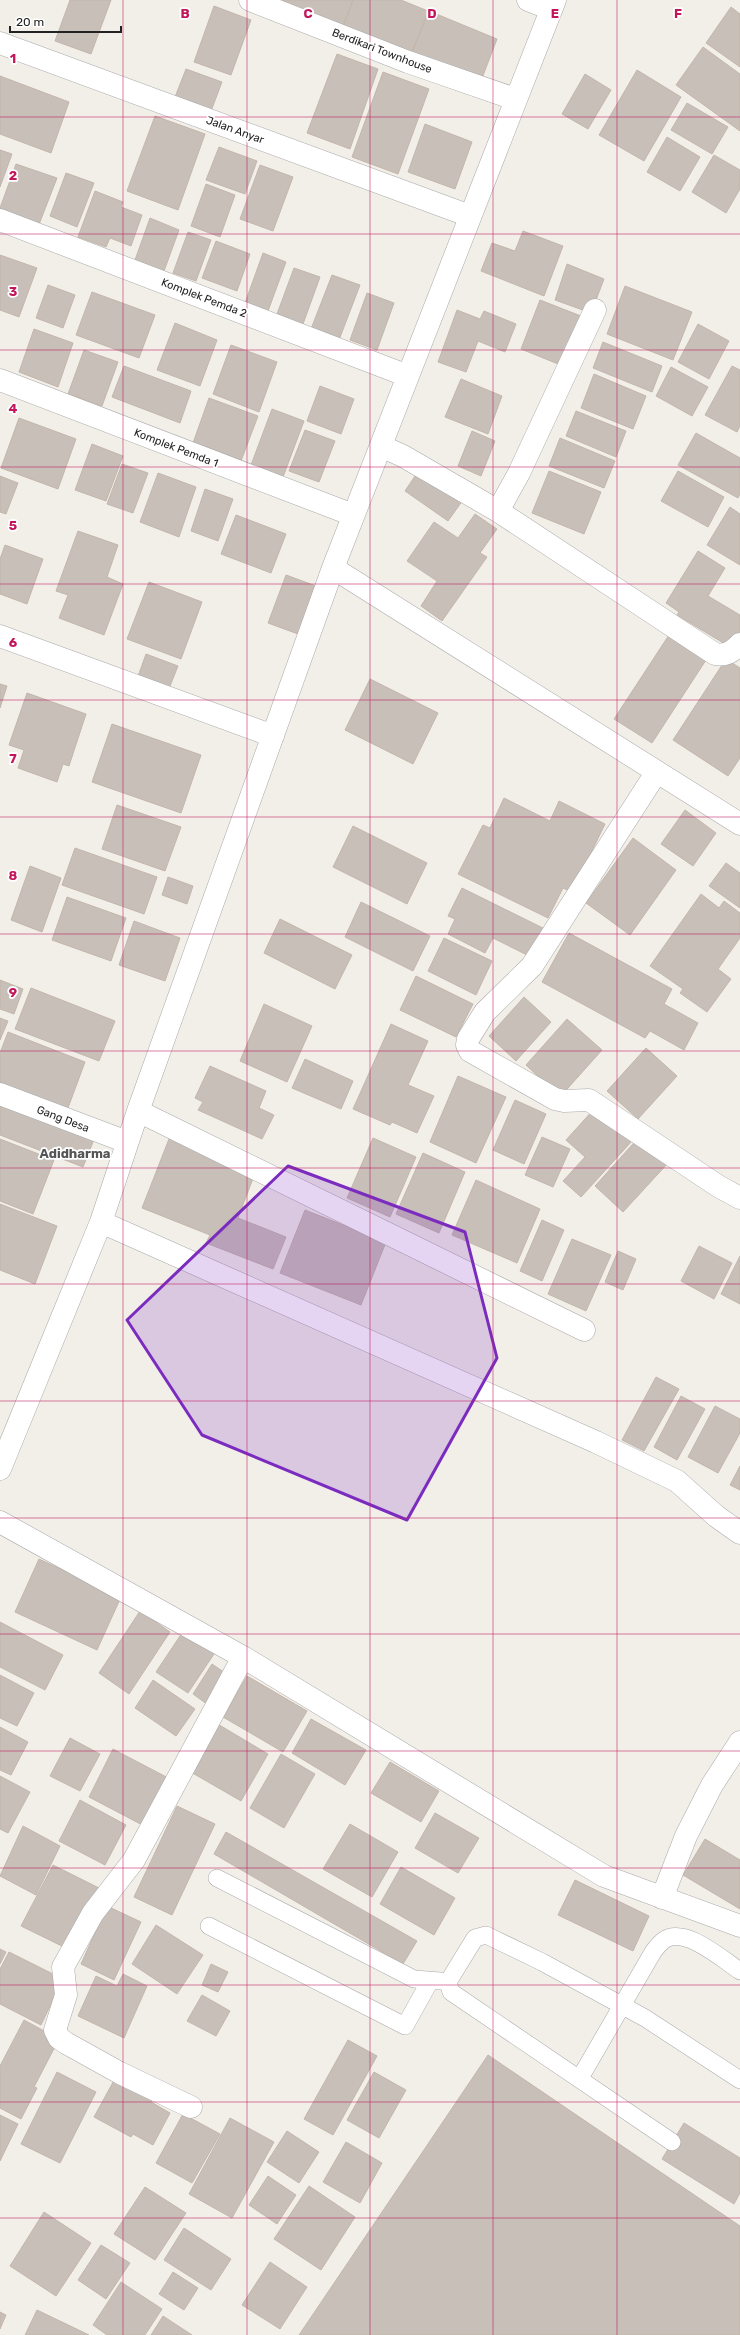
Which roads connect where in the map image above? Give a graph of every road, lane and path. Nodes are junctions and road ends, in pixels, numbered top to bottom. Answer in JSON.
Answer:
{"nodes":[{"id":1,"x":250,"y":0,"type":"edge"},
{"id":2,"x":528,"y":0,"type":"edge"},
{"id":3,"x":553,"y":4,"type":"edge"},
{"id":4,"x":0,"y":43,"type":"edge"},
{"id":5,"x":515,"y":98,"type":"junction"},
{"id":6,"x":470,"y":216,"type":"junction"},
{"id":7,"x":0,"y":220,"type":"edge"},
{"id":8,"x":596,"y":310,"type":"dead end"},
{"id":9,"x":408,"y":376,"type":"junction"},
{"id":10,"x":0,"y":380,"type":"edge"},
{"id":11,"x":381,"y":446,"type":"junction"},
{"id":12,"x":498,"y":511,"type":"junction"},
{"id":13,"x":353,"y":515,"type":"junction"},
{"id":14,"x":333,"y":568,"type":"junction"},
{"id":15,"x":0,"y":636,"type":"edge"},
{"id":16,"x":740,"y":644,"type":"edge"},
{"id":17,"x":273,"y":736,"type":"junction"},
{"id":18,"x":656,"y":773,"type":"junction"},
{"id":19,"x":740,"y":824,"type":"edge"},
{"id":20,"x":0,"y":1094,"type":"edge"},
{"id":21,"x":138,"y":1112,"type":"junction"},
{"id":22,"x":127,"y":1142,"type":"junction"},
{"id":23,"x":740,"y":1198,"type":"edge"},
{"id":24,"x":101,"y":1222,"type":"junction"},
{"id":25,"x":584,"y":1330,"type":"dead end"},
{"id":26,"x":0,"y":1469,"type":"edge"},
{"id":27,"x":0,"y":1522,"type":"edge"},
{"id":28,"x":740,"y":1533,"type":"edge"},
{"id":29,"x":244,"y":1657,"type":"junction"},
{"id":30,"x":740,"y":1742,"type":"edge"},
{"id":31,"x":217,"y":1878,"type":"dead end"},
{"id":32,"x":662,"y":1898,"type":"junction"},
{"id":33,"x":209,"y":1926,"type":"dead end"},
{"id":34,"x":740,"y":1926,"type":"edge"},
{"id":35,"x":740,"y":1971,"type":"edge"},
{"id":36,"x":430,"y":1980,"type":"junction"},
{"id":37,"x":448,"y":1982,"type":"junction"},
{"id":38,"x":622,"y":2007,"type":"junction"},
{"id":39,"x":580,"y":2078,"type":"junction"},
{"id":40,"x":740,"y":2080,"type":"edge"},
{"id":41,"x":192,"y":2106,"type":"dead end"},
{"id":42,"x":672,"y":2142,"type":"dead end"}],
"edges":[{"from":1,"to":5,"type":"street","name":"Berdikari Townhouse"},
{"from":2,"to":3,"type":"street"},
{"from":3,"to":5,"type":"street"},
{"from":4,"to":6,"type":"street","name":"Jalan Anyar"},
{"from":5,"to":6,"type":"street"},
{"from":6,"to":9,"type":"street"},
{"from":7,"to":9,"type":"street","name":"Komplek Pemda 2"},
{"from":8,"to":12,"type":"street"},
{"from":9,"to":11,"type":"street"},
{"from":10,"to":13,"type":"street","name":"Komplek Pemda 1"},
{"from":11,"to":12,"type":"street"},
{"from":11,"to":13,"type":"street"},
{"from":12,"to":16,"type":"street"},
{"from":13,"to":14,"type":"street"},
{"from":14,"to":17,"type":"street"},
{"from":14,"to":18,"type":"street"},
{"from":15,"to":17,"type":"street"},
{"from":17,"to":21,"type":"street"},
{"from":18,"to":19,"type":"street"},
{"from":18,"to":23,"type":"street"},
{"from":20,"to":22,"type":"street","name":"Gang Desa"},
{"from":21,"to":22,"type":"street"},
{"from":21,"to":25,"type":"street"},
{"from":22,"to":24,"type":"street"},
{"from":24,"to":26,"type":"street"},
{"from":24,"to":28,"type":"street"},
{"from":27,"to":29,"type":"street"},
{"from":29,"to":32,"type":"street"},
{"from":29,"to":41,"type":"street"},
{"from":30,"to":32,"type":"street"},
{"from":31,"to":36,"type":"lane"},
{"from":32,"to":34,"type":"street"},
{"from":33,"to":36,"type":"lane"},
{"from":35,"to":38,"type":"lane"},
{"from":36,"to":37,"type":"lane"},
{"from":37,"to":38,"type":"lane"},
{"from":37,"to":39,"type":"lane"},
{"from":38,"to":39,"type":"lane"},
{"from":38,"to":40,"type":"lane"},
{"from":39,"to":42,"type":"lane"}]}
